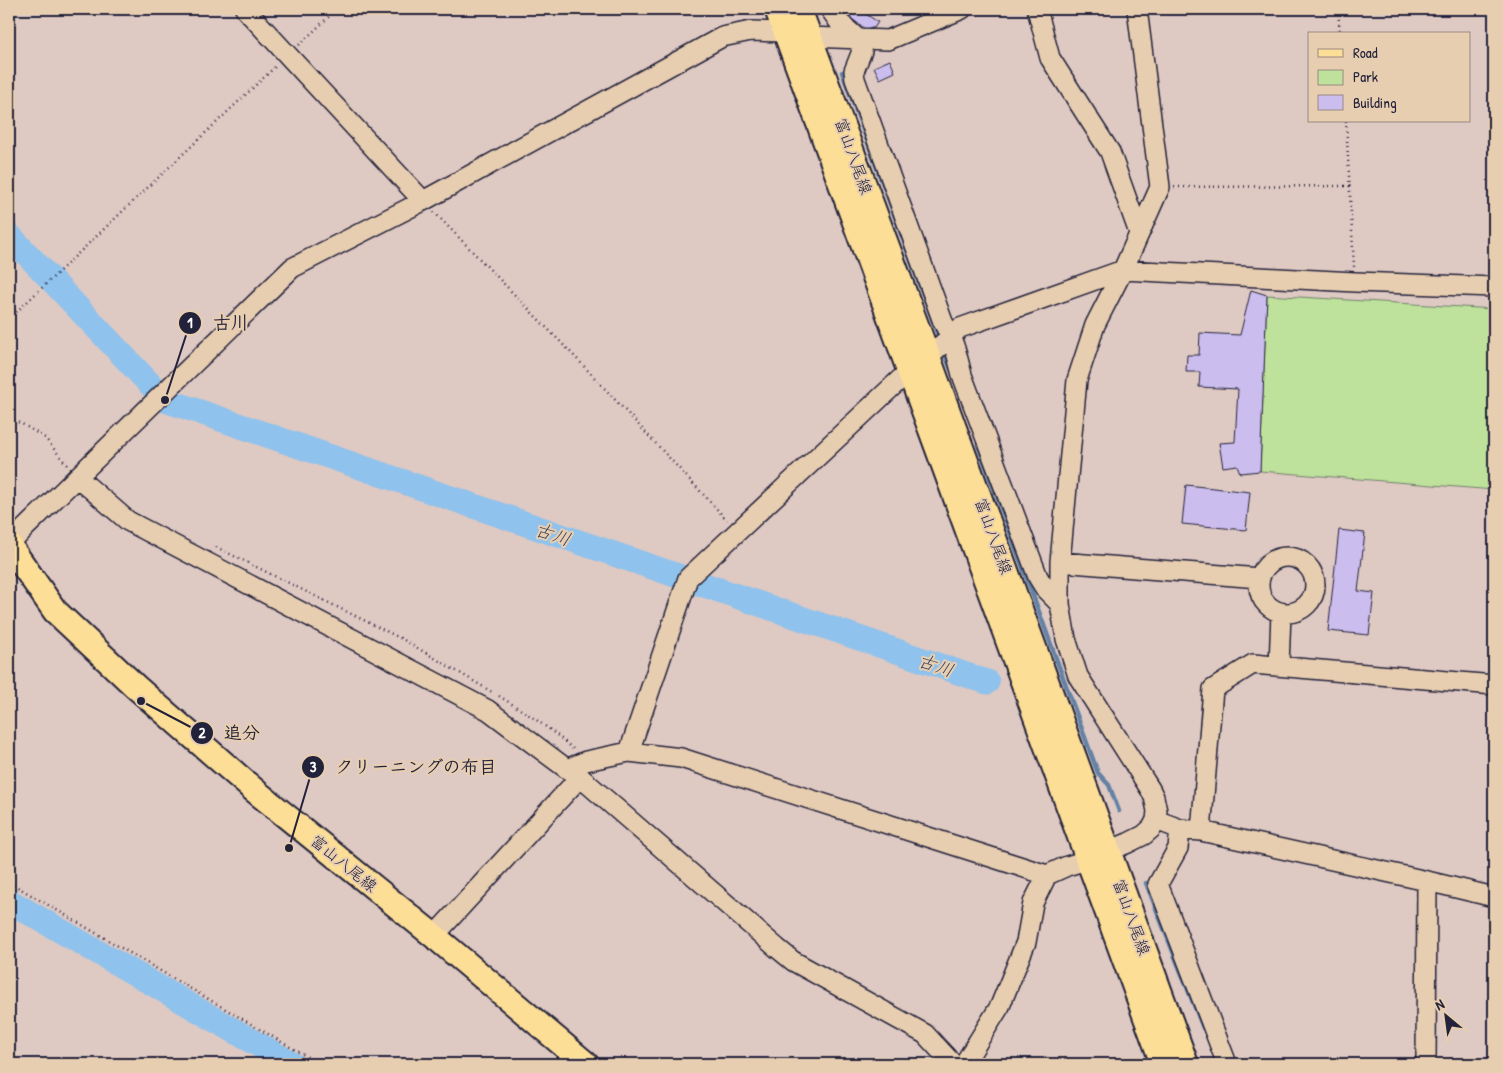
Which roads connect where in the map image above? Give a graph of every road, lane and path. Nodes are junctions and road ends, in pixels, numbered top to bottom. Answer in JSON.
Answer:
{"nodes":[{"id":1,"x":245,"y":9,"type":"edge"},
{"id":2,"x":337,"y":9,"type":"edge"},
{"id":3,"x":777,"y":9,"type":"edge"},
{"id":4,"x":799,"y":9,"type":"edge"},
{"id":5,"x":830,"y":9,"type":"edge"},
{"id":6,"x":962,"y":9,"type":"edge"},
{"id":7,"x":1036,"y":9,"type":"edge"},
{"id":8,"x":1137,"y":9,"type":"edge"},
{"id":9,"x":1338,"y":9,"type":"edge"},
{"id":10,"x":929,"y":16,"type":"edge"},
{"id":11,"x":786,"y":32,"type":"junction"},
{"id":12,"x":1340,"y":32,"type":"edge"},
{"id":13,"x":809,"y":37,"type":"junction"},
{"id":14,"x":858,"y":39,"type":"junction"},
{"id":15,"x":288,"y":55,"type":"junction"},
{"id":16,"x":1346,"y":122,"type":"edge"},
{"id":17,"x":1350,"y":186,"type":"junction"},
{"id":18,"x":1160,"y":187,"type":"junction"},
{"id":19,"x":423,"y":201,"type":"junction"},
{"id":20,"x":1139,"y":233,"type":"junction"},
{"id":21,"x":1123,"y":270,"type":"junction"},
{"id":22,"x":1355,"y":282,"type":"junction"},
{"id":23,"x":1494,"y":287,"type":"edge"},
{"id":24,"x":9,"y":319,"type":"edge"},
{"id":25,"x":951,"y":336,"type":"junction"},
{"id":26,"x":928,"y":357,"type":"junction"},
{"id":27,"x":909,"y":371,"type":"junction"},
{"id":28,"x":9,"y":418,"type":"edge"},
{"id":29,"x":77,"y":477,"type":"junction"},
{"id":30,"x":737,"y":531,"type":"junction"},
{"id":31,"x":9,"y":545,"type":"edge"},
{"id":32,"x":1060,"y":562,"type":"junction"},
{"id":33,"x":1259,"y":578,"type":"junction"},
{"id":34,"x":1060,"y":604,"type":"junction"},
{"id":35,"x":1281,"y":613,"type":"junction"},
{"id":36,"x":1279,"y":666,"type":"junction"},
{"id":37,"x":1494,"y":685,"type":"edge"},
{"id":38,"x":629,"y":752,"type":"junction"},
{"id":39,"x":573,"y":773,"type":"junction"},
{"id":40,"x":1156,"y":820,"type":"junction"},
{"id":41,"x":1180,"y":829,"type":"junction"},
{"id":42,"x":1201,"y":831,"type":"junction"},
{"id":43,"x":1108,"y":851,"type":"junction"},
{"id":44,"x":1087,"y":860,"type":"junction"},
{"id":45,"x":1047,"y":875,"type":"junction"},
{"id":46,"x":1427,"y":881,"type":"junction"},
{"id":47,"x":9,"y":882,"type":"edge"},
{"id":48,"x":1494,"y":897,"type":"edge"},
{"id":49,"x":434,"y":936,"type":"junction"},
{"id":50,"x":319,"y":1064,"type":"edge"},
{"id":51,"x":586,"y":1064,"type":"edge"},
{"id":52,"x":953,"y":1064,"type":"edge"},
{"id":53,"x":964,"y":1064,"type":"edge"},
{"id":54,"x":1163,"y":1064,"type":"edge"},
{"id":55,"x":1186,"y":1064,"type":"edge"},
{"id":56,"x":1227,"y":1064,"type":"edge"},
{"id":57,"x":1426,"y":1064,"type":"edge"}],
"edges":[{"from":1,"to":15,"type":"street"},
{"from":2,"to":15,"type":"path"},
{"from":3,"to":11,"type":"main road","name":"富山八尾線"},
{"from":4,"to":13,"type":"main road","name":"富山八尾線"},
{"from":5,"to":14,"type":"street"},
{"from":6,"to":10,"type":"street"},
{"from":7,"to":20,"type":"street"},
{"from":8,"to":18,"type":"street"},
{"from":9,"to":12,"type":"path"},
{"from":10,"to":14,"type":"street"},
{"from":11,"to":13,"type":"street"},
{"from":11,"to":19,"type":"street"},
{"from":11,"to":27,"type":"main road","name":"富山八尾線"},
{"from":13,"to":14,"type":"street"},
{"from":13,"to":26,"type":"main road","name":"富山八尾線"},
{"from":14,"to":25,"type":"street"},
{"from":15,"to":19,"type":"street"},
{"from":15,"to":24,"type":"path"},
{"from":16,"to":17,"type":"path"},
{"from":17,"to":18,"type":"path"},
{"from":17,"to":22,"type":"path"},
{"from":18,"to":20,"type":"street"},
{"from":19,"to":29,"type":"street"},
{"from":19,"to":30,"type":"path"},
{"from":20,"to":21,"type":"street"},
{"from":21,"to":22,"type":"street"},
{"from":21,"to":25,"type":"street"},
{"from":21,"to":32,"type":"street"},
{"from":22,"to":23,"type":"street"},
{"from":25,"to":26,"type":"street"},
{"from":25,"to":34,"type":"street"},
{"from":26,"to":27,"type":"street"},
{"from":26,"to":43,"type":"main road","name":"富山八尾線"},
{"from":27,"to":30,"type":"street"},
{"from":27,"to":44,"type":"main road","name":"富山八尾線"},
{"from":28,"to":29,"type":"path"},
{"from":29,"to":31,"type":"street"},
{"from":29,"to":39,"type":"street"},
{"from":30,"to":38,"type":"street"},
{"from":31,"to":49,"type":"main road","name":"富山八尾線"},
{"from":32,"to":33,"type":"street"},
{"from":32,"to":34,"type":"street"},
{"from":33,"to":35,"type":"street"},
{"from":33,"to":35,"type":"street"},
{"from":34,"to":40,"type":"street"},
{"from":35,"to":36,"type":"street"},
{"from":36,"to":37,"type":"street"},
{"from":36,"to":42,"type":"street"},
{"from":38,"to":39,"type":"street"},
{"from":38,"to":45,"type":"street"},
{"from":39,"to":49,"type":"street"},
{"from":39,"to":52,"type":"street"},
{"from":40,"to":41,"type":"street"},
{"from":40,"to":43,"type":"street"},
{"from":41,"to":42,"type":"street"},
{"from":41,"to":56,"type":"street"},
{"from":42,"to":46,"type":"street"},
{"from":43,"to":44,"type":"street"},
{"from":43,"to":55,"type":"main road","name":"富山八尾線"},
{"from":44,"to":45,"type":"street"},
{"from":44,"to":54,"type":"main road","name":"富山八尾線"},
{"from":45,"to":53,"type":"street"},
{"from":46,"to":48,"type":"street"},
{"from":46,"to":57,"type":"street"},
{"from":47,"to":50,"type":"path"},
{"from":49,"to":51,"type":"main road","name":"富山八尾線"}]}
